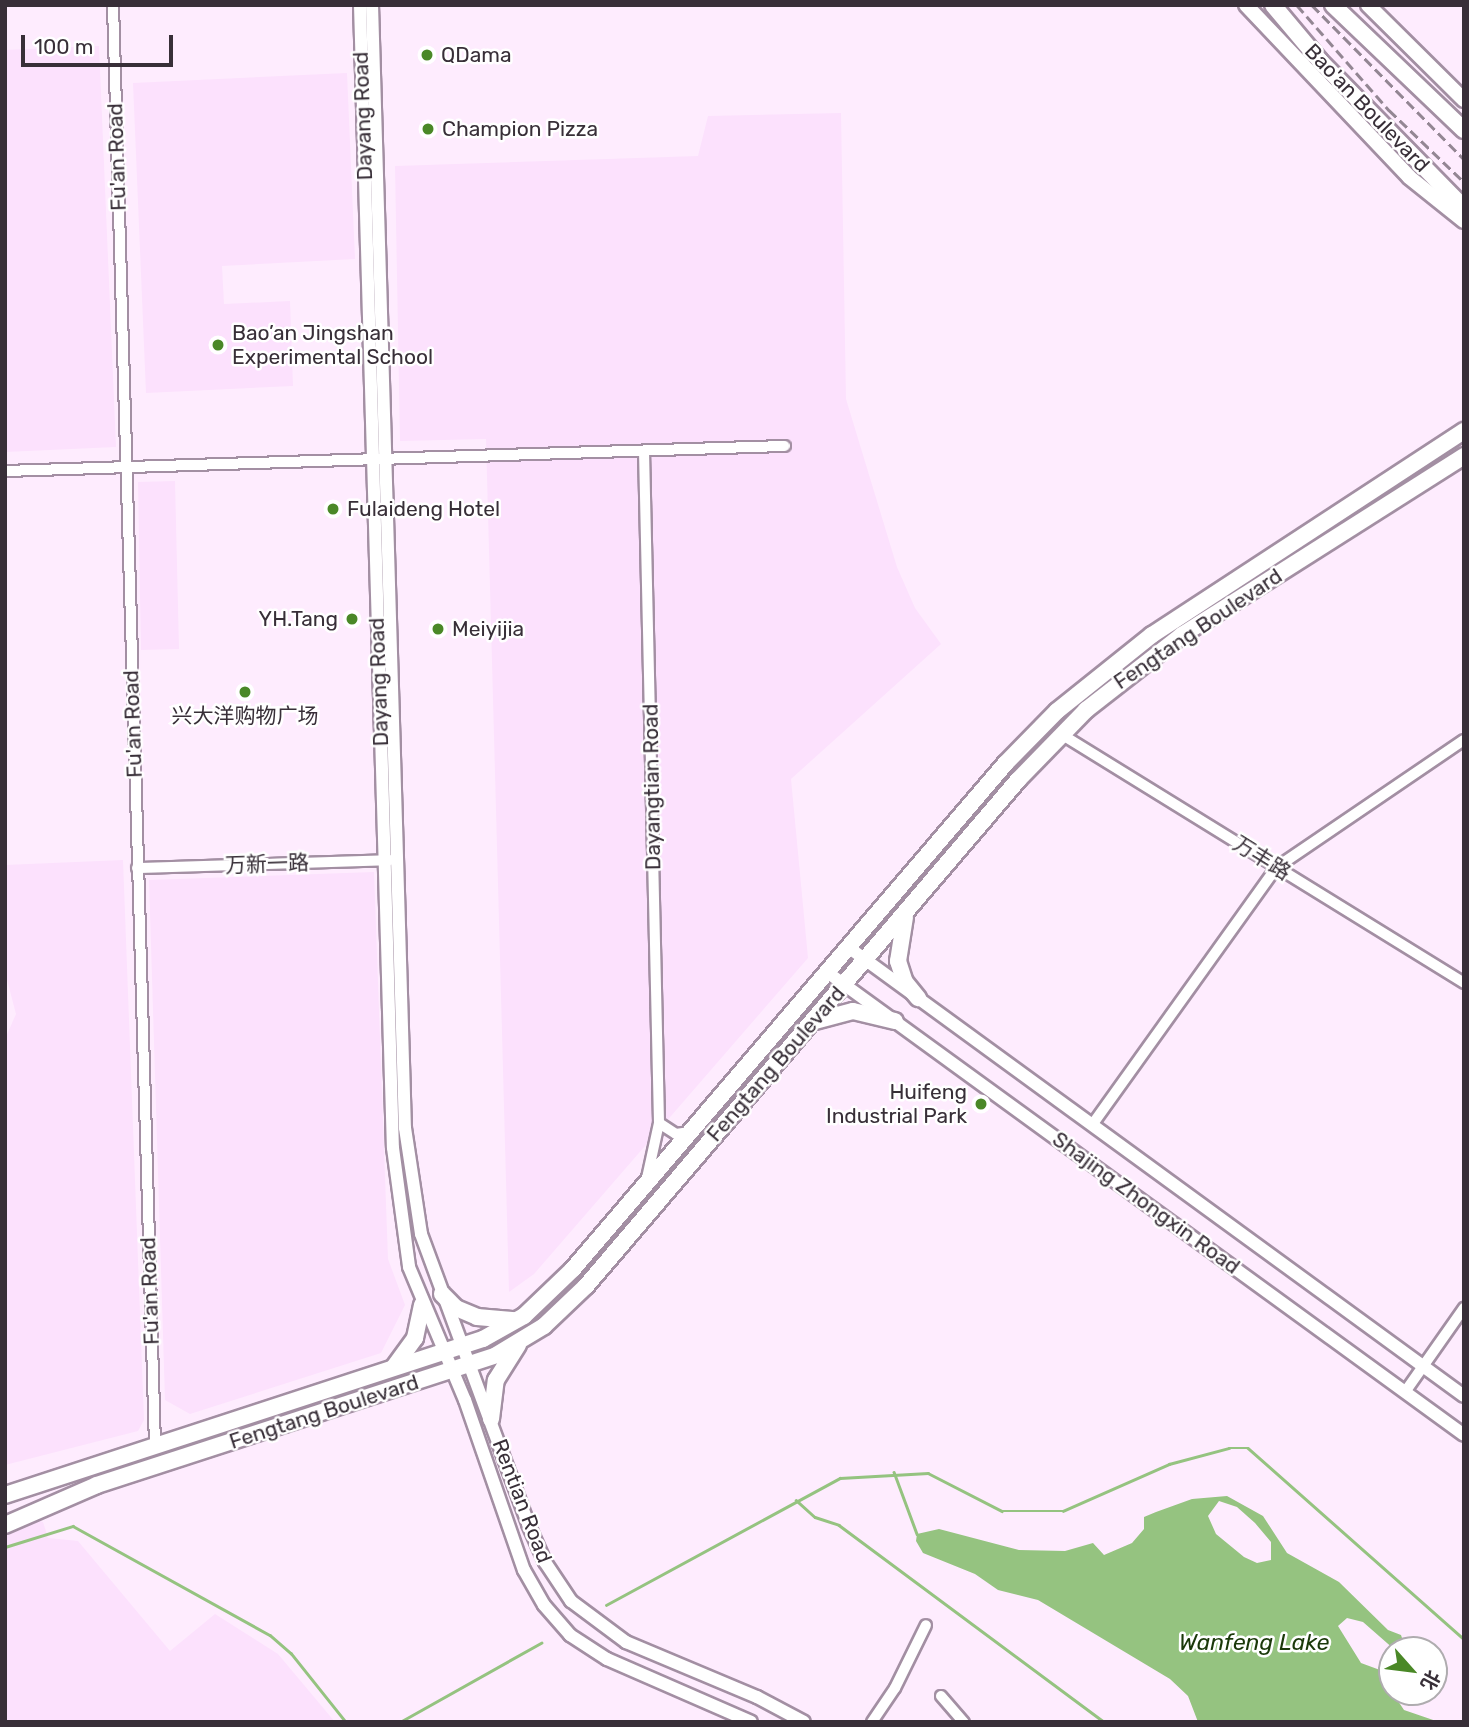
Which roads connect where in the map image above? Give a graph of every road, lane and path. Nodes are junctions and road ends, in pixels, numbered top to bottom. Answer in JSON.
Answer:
{"nodes":[{"id":1,"x":113,"y":5,"type":"edge"},
{"id":2,"x":359,"y":5,"type":"edge"},
{"id":3,"x":372,"y":5,"type":"edge"},
{"id":4,"x":1246,"y":5,"type":"edge"},
{"id":5,"x":1273,"y":5,"type":"edge"},
{"id":6,"x":1333,"y":5,"type":"edge"},
{"id":7,"x":1367,"y":5,"type":"edge"},
{"id":8,"x":1462,"y":94,"type":"edge"},
{"id":9,"x":1464,"y":130,"type":"edge"},
{"id":10,"x":1464,"y":208,"type":"edge"},
{"id":11,"x":1464,"y":221,"type":"edge"},
{"id":12,"x":1464,"y":430,"type":"edge"},
{"id":13,"x":785,"y":446,"type":"dead end"},
{"id":14,"x":644,"y":451,"type":"junction"},
{"id":15,"x":1464,"y":456,"type":"edge"},
{"id":16,"x":379,"y":459,"type":"junction"},
{"id":17,"x":126,"y":467,"type":"junction"},
{"id":18,"x":5,"y":471,"type":"edge"},
{"id":19,"x":1061,"y":734,"type":"junction"},
{"id":20,"x":1464,"y":740,"type":"edge"},
{"id":21,"x":391,"y":860,"type":"junction"},
{"id":22,"x":1277,"y":867,"type":"junction"},
{"id":23,"x":137,"y":868,"type":"junction"},
{"id":24,"x":912,"y":904,"type":"junction"},
{"id":25,"x":848,"y":947,"type":"junction"},
{"id":26,"x":865,"y":960,"type":"junction"},
{"id":27,"x":827,"y":972,"type":"junction"},
{"id":28,"x":1464,"y":983,"type":"edge"},
{"id":29,"x":844,"y":984,"type":"junction"},
{"id":30,"x":918,"y":998,"type":"junction"},
{"id":31,"x":895,"y":1021,"type":"junction"},
{"id":32,"x":807,"y":1027,"type":"junction"},
{"id":33,"x":659,"y":1123,"type":"junction"},
{"id":34,"x":1092,"y":1125,"type":"junction"},
{"id":35,"x":690,"y":1132,"type":"junction"},
{"id":36,"x":641,"y":1190,"type":"junction"},
{"id":37,"x":442,"y":1294,"type":"junction"},
{"id":38,"x":422,"y":1305,"type":"junction"},
{"id":39,"x":1464,"y":1308,"type":"edge"},
{"id":40,"x":524,"y":1316,"type":"junction"},
{"id":41,"x":520,"y":1342,"type":"junction"},
{"id":42,"x":463,"y":1345,"type":"junction"},
{"id":43,"x":443,"y":1352,"type":"junction"},
{"id":44,"x":470,"y":1364,"type":"junction"},
{"id":45,"x":1423,"y":1366,"type":"junction"},
{"id":46,"x":392,"y":1368,"type":"junction"},
{"id":47,"x":451,"y":1370,"type":"junction"},
{"id":48,"x":1405,"y":1392,"type":"junction"},
{"id":49,"x":1464,"y":1396,"type":"edge"},
{"id":50,"x":491,"y":1419,"type":"junction"},
{"id":51,"x":1464,"y":1435,"type":"edge"},
{"id":52,"x":155,"y":1443,"type":"junction"},
{"id":53,"x":5,"y":1494,"type":"edge"},
{"id":54,"x":5,"y":1525,"type":"edge"},
{"id":55,"x":926,"y":1625,"type":"dead end"},
{"id":56,"x":941,"y":1696,"type":"dead end"},
{"id":57,"x":751,"y":1722,"type":"edge"},
{"id":58,"x":804,"y":1722,"type":"edge"},
{"id":59,"x":872,"y":1722,"type":"edge"},
{"id":60,"x":964,"y":1722,"type":"edge"}],
"edges":[{"from":1,"to":17,"type":"street","name":"Fu'an Road"},
{"from":2,"to":16,"type":"street","name":"Dayang Road"},
{"from":3,"to":16,"type":"street","name":"Dayang Road"},
{"from":4,"to":11,"type":"main road"},
{"from":5,"to":10,"type":"main road","name":"Bao'an Boulevard"},
{"from":6,"to":9,"type":"main road"},
{"from":7,"to":8,"type":"main road"},
{"from":12,"to":25,"type":"main road","name":"Fengtang Boulevard"},
{"from":13,"to":14,"type":"street"},
{"from":14,"to":16,"type":"street"},
{"from":14,"to":33,"type":"street","name":"Dayangtian Road"},
{"from":15,"to":19,"type":"main road","name":"Fengtang Boulevard"},
{"from":16,"to":17,"type":"street"},
{"from":16,"to":21,"type":"street","name":"Dayang Road"},
{"from":17,"to":18,"type":"street"},
{"from":17,"to":23,"type":"street","name":"Fu'an Road"},
{"from":19,"to":22,"type":"street","name":"万丰路"},
{"from":19,"to":24,"type":"main road","name":"Fengtang Boulevard"},
{"from":20,"to":22,"type":"street"},
{"from":21,"to":23,"type":"street","name":"万新一路"},
{"from":21,"to":37,"type":"street","name":"Dayang Road"},
{"from":21,"to":38,"type":"street","name":"Dayang Road"},
{"from":22,"to":28,"type":"street","name":"万丰路"},
{"from":22,"to":34,"type":"street"},
{"from":23,"to":52,"type":"street","name":"Fu'an Road"},
{"from":24,"to":26,"type":"main road","name":"Fengtang Boulevard"},
{"from":24,"to":30,"type":"main road"},
{"from":25,"to":26,"type":"street","name":"Shajing Zhongxin Road"},
{"from":25,"to":27,"type":"main road","name":"Fengtang Boulevard"},
{"from":26,"to":29,"type":"main road","name":"Fengtang Boulevard"},
{"from":26,"to":30,"type":"street","name":"Shajing Zhongxin Road"},
{"from":27,"to":29,"type":"street","name":"Shajing Zhongxin Road"},
{"from":27,"to":35,"type":"main road","name":"Fengtang Boulevard"},
{"from":29,"to":31,"type":"street","name":"Shajing Zhongxin Road"},
{"from":29,"to":32,"type":"main road","name":"Fengtang Boulevard"},
{"from":30,"to":34,"type":"street","name":"Shajing Zhongxin Road"},
{"from":31,"to":32,"type":"main road"},
{"from":31,"to":48,"type":"street","name":"Shajing Zhongxin Road"},
{"from":32,"to":41,"type":"main road","name":"Fengtang Boulevard"},
{"from":33,"to":35,"type":"street"},
{"from":33,"to":36,"type":"street","name":"Dayangtian Road"},
{"from":34,"to":45,"type":"street","name":"Shajing Zhongxin Road"},
{"from":35,"to":36,"type":"main road","name":"Fengtang Boulevard"},
{"from":36,"to":40,"type":"main road","name":"Fengtang Boulevard"},
{"from":37,"to":40,"type":"main road"},
{"from":37,"to":42,"type":"street","name":"Dayang Road"},
{"from":38,"to":43,"type":"street","name":"Dayang Road"},
{"from":38,"to":46,"type":"main road"},
{"from":39,"to":45,"type":"street"},
{"from":40,"to":42,"type":"main road","name":"Fengtang Boulevard"},
{"from":41,"to":44,"type":"main road","name":"Fengtang Boulevard"},
{"from":41,"to":50,"type":"main road"},
{"from":42,"to":43,"type":"main road","name":"Fengtang Boulevard"},
{"from":42,"to":44,"type":"street","name":"Rentian Road"},
{"from":43,"to":46,"type":"main road","name":"Fengtang Boulevard"},
{"from":43,"to":47,"type":"street","name":"Rentian Road"},
{"from":44,"to":47,"type":"main road","name":"Fengtang Boulevard"},
{"from":44,"to":50,"type":"street","name":"Rentian Road"},
{"from":45,"to":48,"type":"street"},
{"from":45,"to":49,"type":"street","name":"Shajing Zhongxin Road"},
{"from":46,"to":52,"type":"main road","name":"Fengtang Boulevard"},
{"from":47,"to":54,"type":"main road","name":"Fengtang Boulevard"},
{"from":47,"to":57,"type":"street","name":"Rentian Road"},
{"from":48,"to":51,"type":"street","name":"Shajing Zhongxin Road"},
{"from":50,"to":58,"type":"street","name":"Rentian Road"},
{"from":52,"to":53,"type":"main road","name":"Fengtang Boulevard"},
{"from":55,"to":59,"type":"street"},
{"from":56,"to":60,"type":"street"}]}
